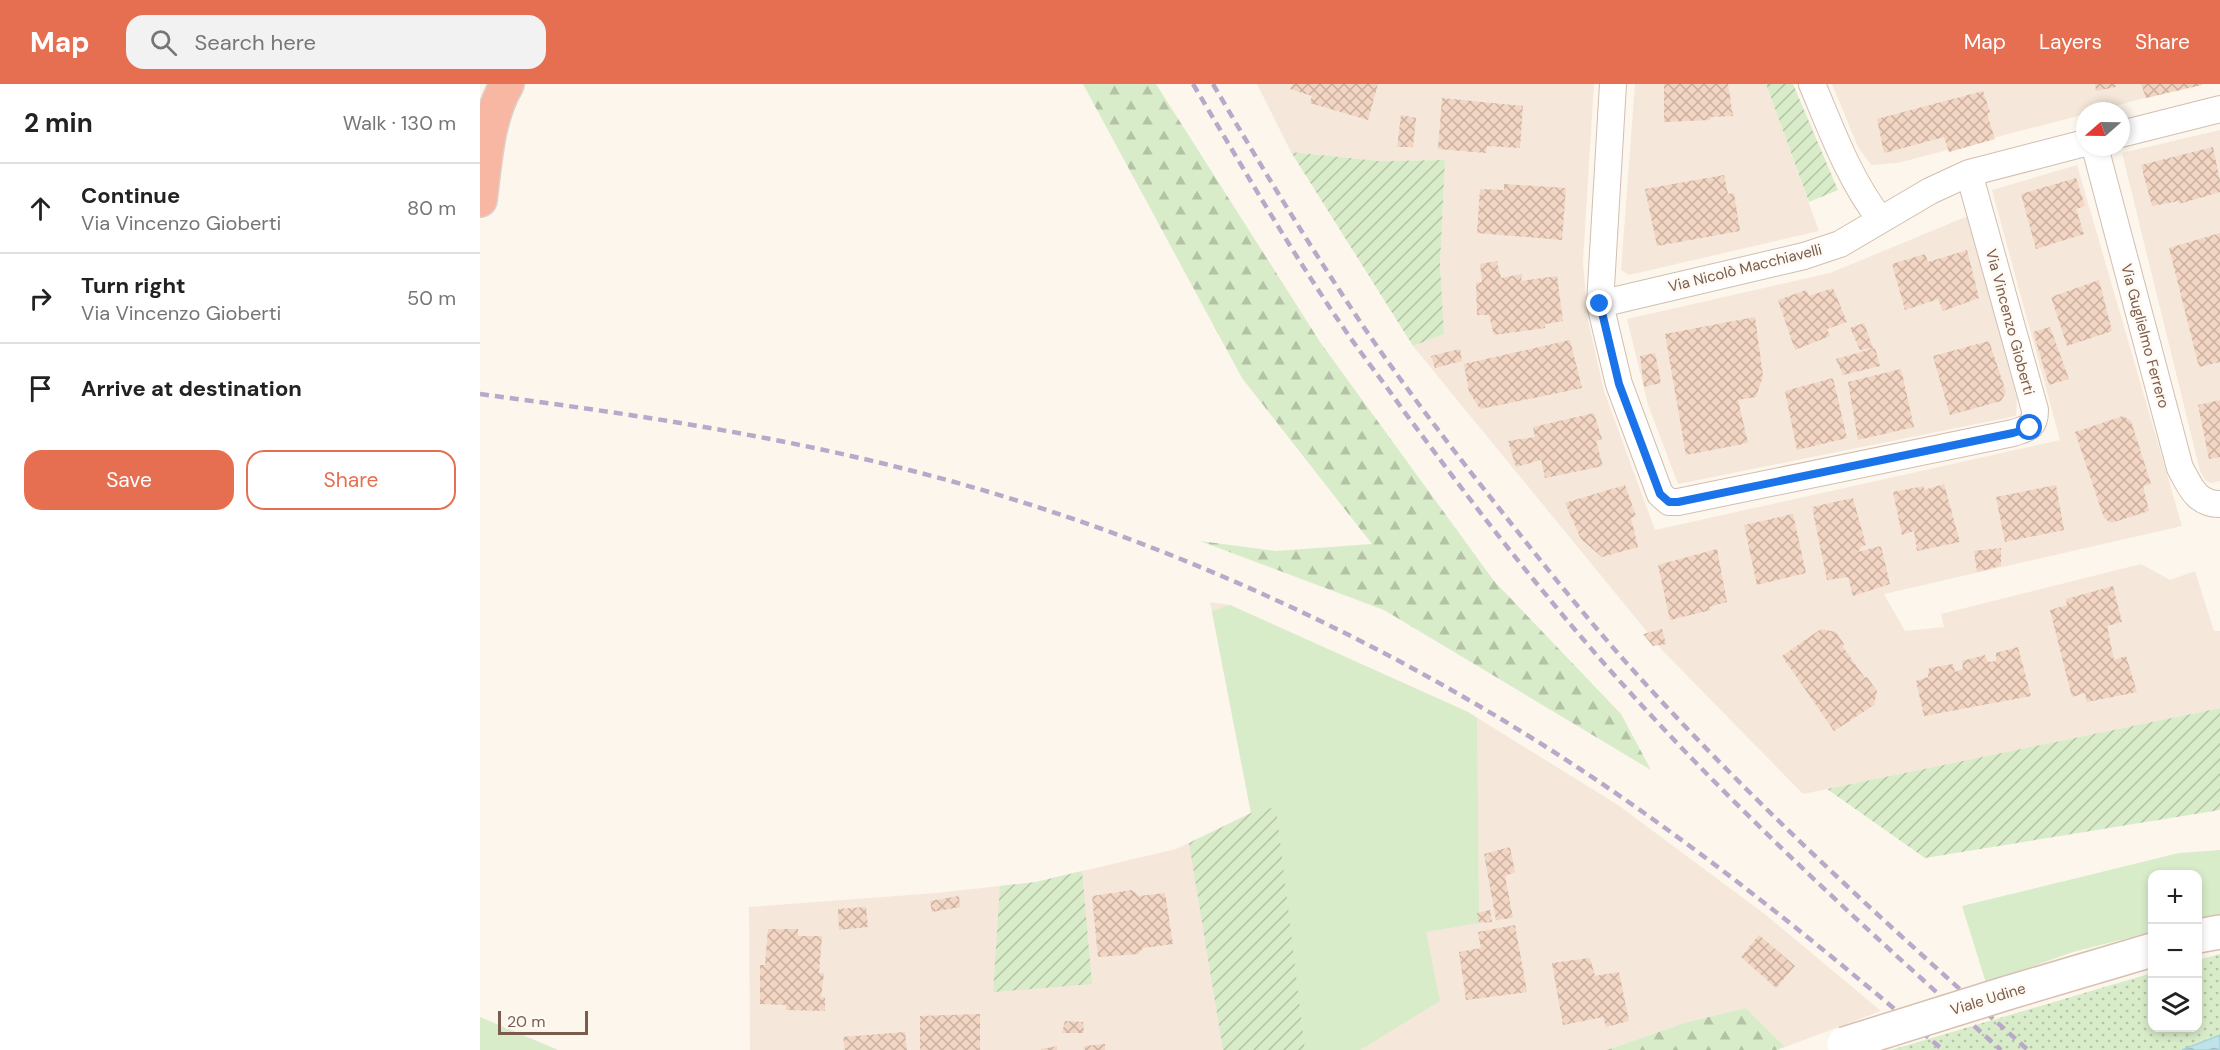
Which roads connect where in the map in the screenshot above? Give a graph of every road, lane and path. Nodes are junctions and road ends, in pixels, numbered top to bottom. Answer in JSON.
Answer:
{"nodes":[{"id":1,"x":507,"y":84,"type":"edge"},
{"id":2,"x":1613,"y":84,"type":"edge"},
{"id":3,"x":1812,"y":84,"type":"edge"},
{"id":4,"x":2220,"y":109,"type":"edge"},
{"id":5,"x":2130,"y":132,"type":"edge"},
{"id":6,"x":2076,"y":145,"type":"edge"},
{"id":7,"x":2097,"y":156,"type":"edge"},
{"id":8,"x":1969,"y":173,"type":"junction"},
{"id":9,"x":480,"y":200,"type":"edge"},
{"id":10,"x":1880,"y":219,"type":"junction"},
{"id":11,"x":1600,"y":304,"type":"junction"},
{"id":12,"x":2220,"y":504,"type":"edge"},
{"id":13,"x":2220,"y":932,"type":"edge"},
{"id":14,"x":2202,"y":935,"type":"edge"},
{"id":15,"x":2148,"y":951,"type":"edge"},
{"id":16,"x":1835,"y":1047,"type":"edge"}],
"edges":[{"from":1,"to":9,"type":"highway"},
{"from":2,"to":11,"type":"street","name":"Via Vincenzo Gioberti"},
{"from":3,"to":10,"type":"street"},
{"from":4,"to":5,"type":"street"},
{"from":6,"to":8,"type":"street","name":"Via Nicolò Macchiavelli"},
{"from":7,"to":12,"type":"street","name":"Via Guglielmo Ferrero"},
{"from":8,"to":10,"type":"street","name":"Via Nicolò Macchiavelli"},
{"from":8,"to":11,"type":"street","name":"Via Vincenzo Gioberti"},
{"from":10,"to":11,"type":"street","name":"Via Nicolò Macchiavelli"},
{"from":13,"to":14,"type":"main road"},
{"from":15,"to":16,"type":"main road","name":"Viale Udine","bridge":true}]}
